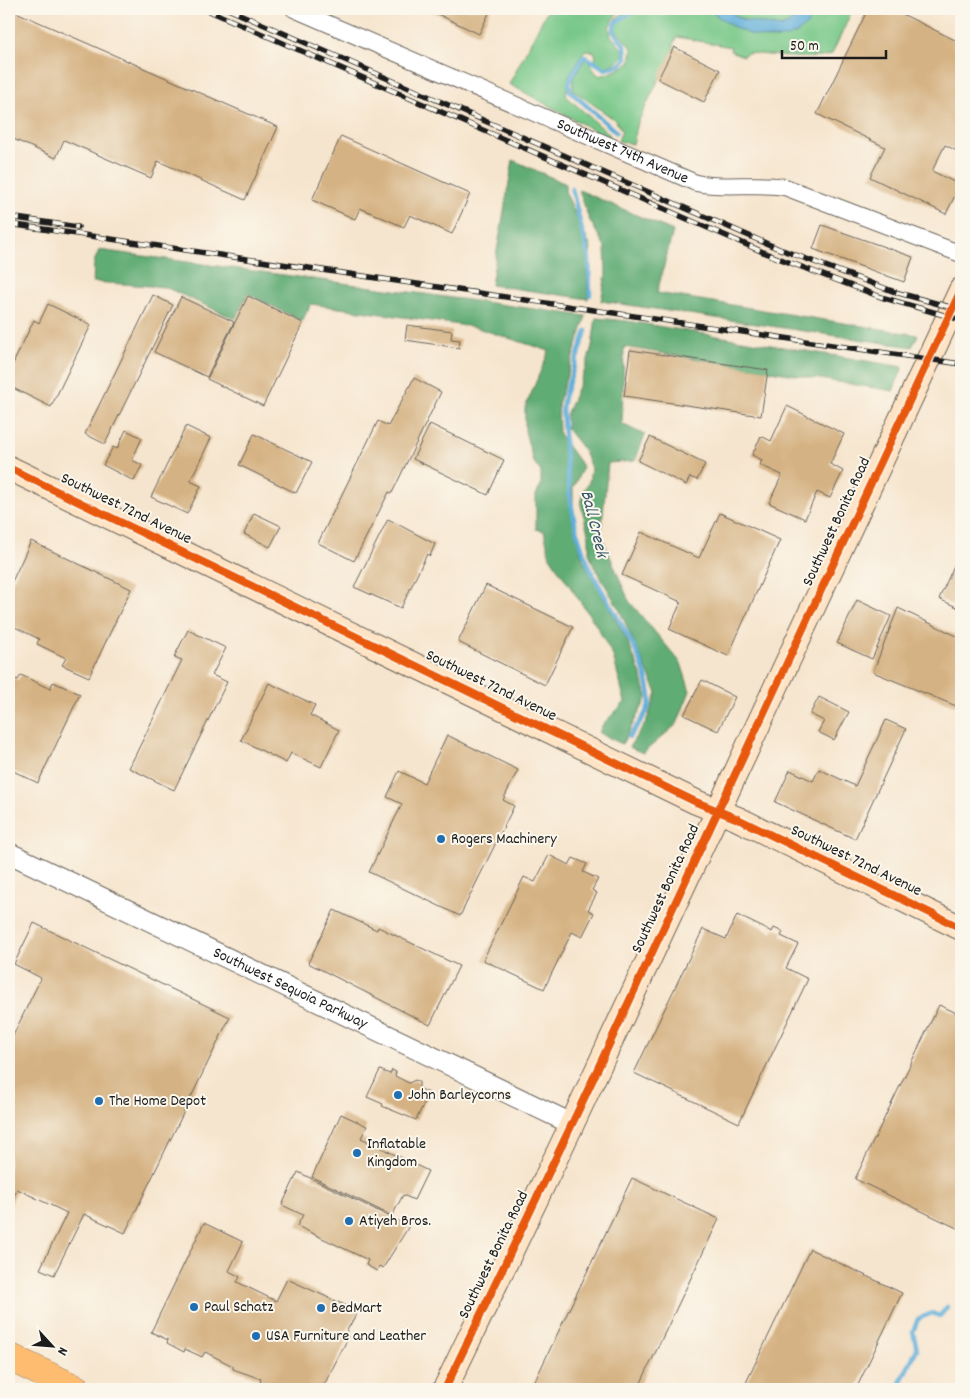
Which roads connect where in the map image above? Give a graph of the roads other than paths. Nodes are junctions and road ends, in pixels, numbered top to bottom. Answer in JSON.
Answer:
{"nodes":[{"id":1,"x":294,"y":9,"type":"edge"},
{"id":2,"x":961,"y":254,"type":"edge"},
{"id":3,"x":961,"y":290,"type":"edge"},
{"id":4,"x":9,"y":468,"type":"edge"},
{"id":5,"x":717,"y":810,"type":"junction"},
{"id":6,"x":9,"y":853,"type":"edge"},
{"id":7,"x":961,"y":928,"type":"edge"},
{"id":8,"x":572,"y":1124,"type":"junction"},
{"id":9,"x":9,"y":1357,"type":"edge"},
{"id":10,"x":76,"y":1389,"type":"edge"},
{"id":11,"x":445,"y":1389,"type":"edge"}],
"edges":[{"from":1,"to":2,"type":"street","name":"Southwest 74th Avenue"},
{"from":3,"to":5,"type":"main road","name":"Southwest Bonita Road"},
{"from":4,"to":5,"type":"main road","name":"Southwest 72nd Avenue"},
{"from":5,"to":7,"type":"main road","name":"Southwest 72nd Avenue"},
{"from":5,"to":8,"type":"main road","name":"Southwest Bonita Road"},
{"from":6,"to":8,"type":"street","name":"Southwest Sequoia Parkway"},
{"from":8,"to":11,"type":"main road","name":"Southwest Bonita Road"},
{"from":9,"to":10,"type":"highway"}]}
